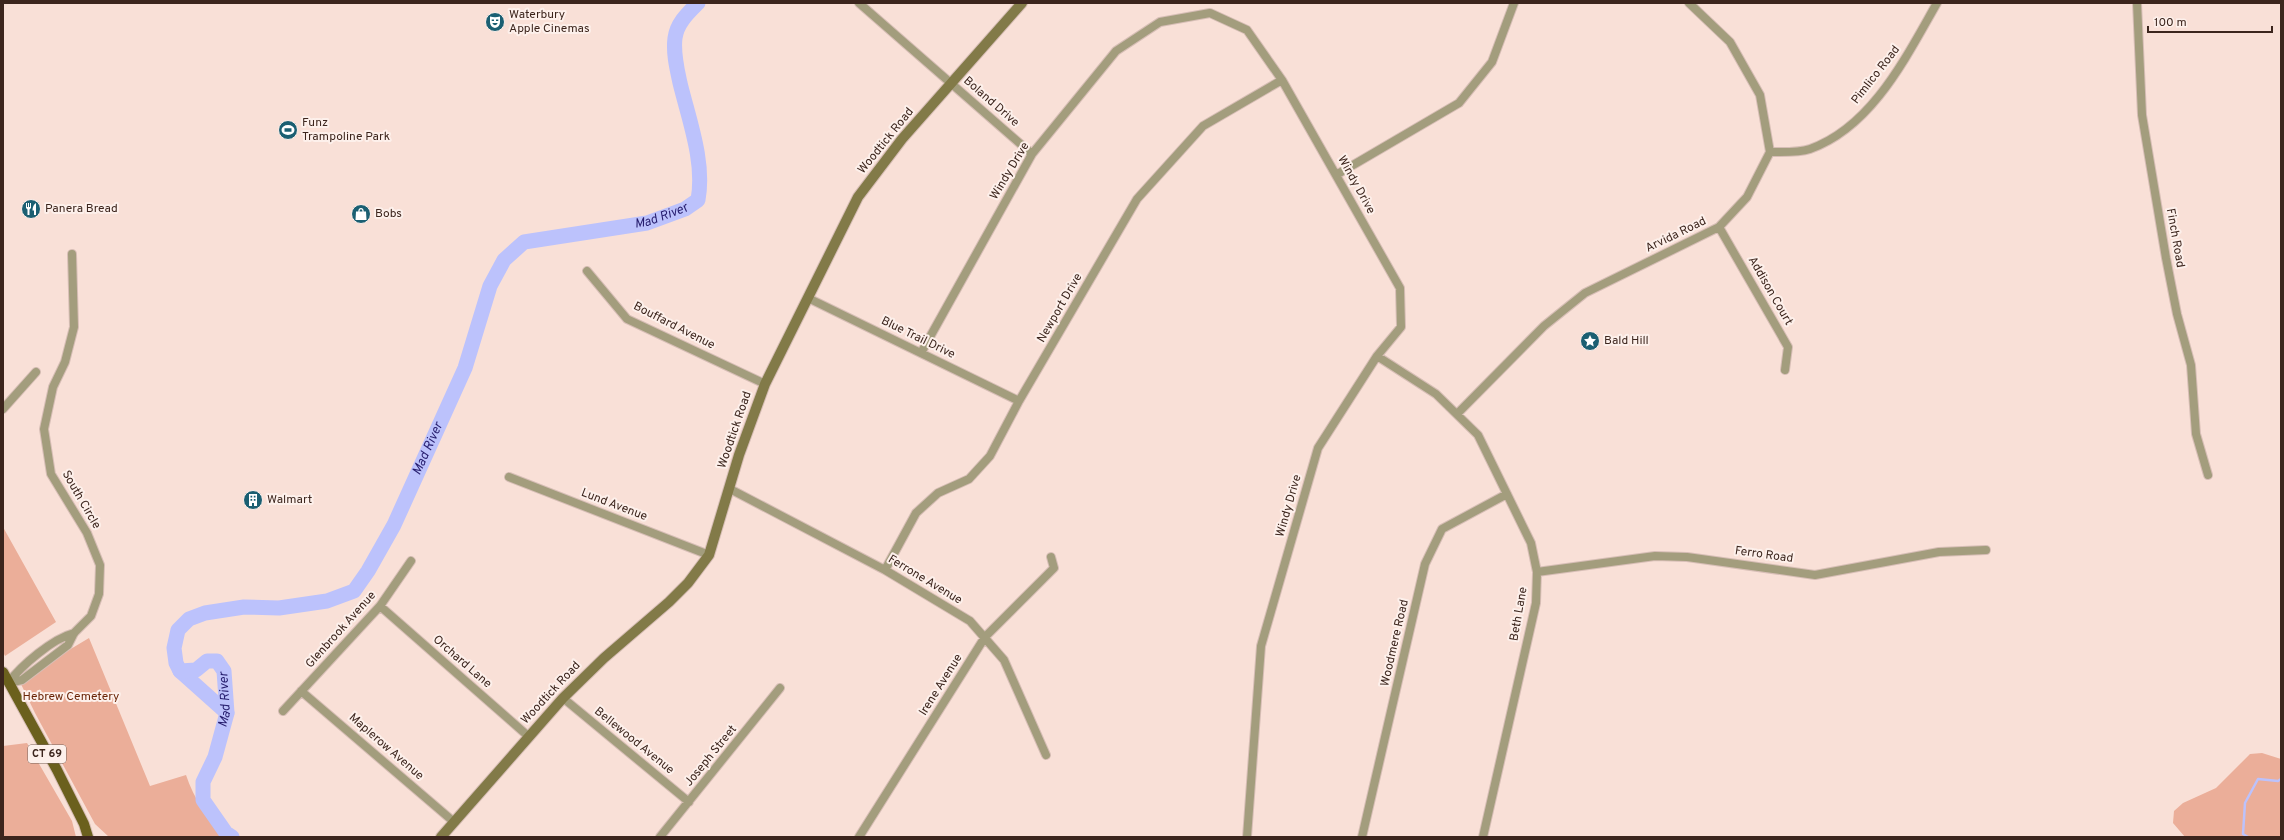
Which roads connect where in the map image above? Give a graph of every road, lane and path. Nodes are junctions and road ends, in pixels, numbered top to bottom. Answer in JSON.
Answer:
{"nodes":[{"id":1,"x":859,"y":3,"type":"edge"},
{"id":2,"x":1022,"y":3,"type":"edge"},
{"id":3,"x":1514,"y":3,"type":"edge"},
{"id":4,"x":1689,"y":3,"type":"edge"},
{"id":5,"x":1937,"y":3,"type":"edge"},
{"id":6,"x":2137,"y":3,"type":"edge"},
{"id":7,"x":1282,"y":80,"type":"junction"},
{"id":8,"x":952,"y":84,"type":"junction"},
{"id":9,"x":1770,"y":152,"type":"junction"},
{"id":10,"x":1032,"y":154,"type":"junction"},
{"id":11,"x":1336,"y":175,"type":"junction"},
{"id":12,"x":1719,"y":227,"type":"junction"},
{"id":13,"x":72,"y":254,"type":"dead end"},
{"id":14,"x":587,"y":271,"type":"dead end"},
{"id":15,"x":808,"y":298,"type":"junction"},
{"id":16,"x":921,"y":353,"type":"junction"},
{"id":17,"x":1377,"y":356,"type":"junction"},
{"id":18,"x":1785,"y":370,"type":"dead end"},
{"id":19,"x":36,"y":372,"type":"dead end"},
{"id":20,"x":765,"y":384,"type":"junction"},
{"id":21,"x":1019,"y":400,"type":"junction"},
{"id":22,"x":3,"y":409,"type":"edge"},
{"id":23,"x":1457,"y":414,"type":"junction"},
{"id":24,"x":2208,"y":475,"type":"dead end"},
{"id":25,"x":509,"y":477,"type":"dead end"},
{"id":26,"x":730,"y":488,"type":"junction"},
{"id":27,"x":1507,"y":494,"type":"junction"},
{"id":28,"x":1986,"y":550,"type":"dead end"},
{"id":29,"x":709,"y":555,"type":"junction"},
{"id":30,"x":1051,"y":557,"type":"dead end"},
{"id":31,"x":412,"y":562,"type":"dead end"},
{"id":32,"x":885,"y":570,"type":"junction"},
{"id":33,"x":1537,"y":572,"type":"junction"},
{"id":34,"x":380,"y":606,"type":"junction"},
{"id":35,"x":985,"y":637,"type":"junction"},
{"id":36,"x":3,"y":672,"type":"edge"},
{"id":37,"x":8,"y":683,"type":"junction"},
{"id":38,"x":780,"y":688,"type":"dead end"},
{"id":39,"x":301,"y":690,"type":"junction"},
{"id":40,"x":563,"y":698,"type":"junction"},
{"id":41,"x":283,"y":711,"type":"dead end"},
{"id":42,"x":528,"y":736,"type":"junction"},
{"id":43,"x":1046,"y":755,"type":"dead end"},
{"id":44,"x":689,"y":802,"type":"junction"},
{"id":45,"x":454,"y":822,"type":"junction"},
{"id":46,"x":88,"y":837,"type":"edge"},
{"id":47,"x":441,"y":837,"type":"edge"},
{"id":48,"x":660,"y":837,"type":"edge"},
{"id":49,"x":859,"y":837,"type":"edge"},
{"id":50,"x":1247,"y":837,"type":"edge"},
{"id":51,"x":1362,"y":837,"type":"edge"},
{"id":52,"x":1483,"y":837,"type":"edge"}],
"edges":[{"from":1,"to":8,"type":"street","name":"Boland Drive"},
{"from":2,"to":8,"type":"main road","name":"Woodtick Road"},
{"from":3,"to":11,"type":"street"},
{"from":4,"to":9,"type":"street"},
{"from":5,"to":9,"type":"street","name":"Pimlico Road"},
{"from":6,"to":24,"type":"street","name":"Finch Road"},
{"from":7,"to":10,"type":"street","name":"Windy Drive"},
{"from":7,"to":11,"type":"street","name":"Windy Drive"},
{"from":7,"to":21,"type":"street","name":"Newport Drive"},
{"from":8,"to":10,"type":"street","name":"Boland Drive"},
{"from":8,"to":15,"type":"main road","name":"Woodtick Road"},
{"from":9,"to":12,"type":"street","name":"Arvida Road"},
{"from":10,"to":16,"type":"street","name":"Windy Drive"},
{"from":11,"to":17,"type":"street","name":"Windy Drive"},
{"from":12,"to":18,"type":"street","name":"Addison Court"},
{"from":12,"to":23,"type":"street","name":"Arvida Road"},
{"from":13,"to":37,"type":"street","name":"South Circle"},
{"from":14,"to":20,"type":"street","name":"Bouffard Avenue"},
{"from":15,"to":16,"type":"street","name":"Blue Trail Drive"},
{"from":15,"to":20,"type":"main road","name":"Woodtick Road"},
{"from":16,"to":21,"type":"street","name":"Blue Trail Drive"},
{"from":17,"to":23,"type":"street","name":"Beth Lane"},
{"from":17,"to":50,"type":"street","name":"Windy Drive"},
{"from":19,"to":22,"type":"street"},
{"from":20,"to":26,"type":"main road","name":"Woodtick Road"},
{"from":21,"to":32,"type":"street","name":"Newport Drive"},
{"from":23,"to":27,"type":"street","name":"Beth Lane"},
{"from":25,"to":29,"type":"street","name":"Lund Avenue"},
{"from":26,"to":29,"type":"main road","name":"Woodtick Road"},
{"from":26,"to":32,"type":"street","name":"Ferrone Avenue"},
{"from":27,"to":33,"type":"street","name":"Beth Lane"},
{"from":27,"to":51,"type":"street","name":"Woodmere Road"},
{"from":28,"to":33,"type":"street","name":"Ferro Road"},
{"from":29,"to":40,"type":"main road","name":"Woodtick Road"},
{"from":30,"to":35,"type":"street","name":"Irene Avenue"},
{"from":31,"to":34,"type":"street","name":"Glenbrook Avenue"},
{"from":32,"to":35,"type":"street","name":"Ferrone Avenue"},
{"from":33,"to":52,"type":"street","name":"Beth Lane"},
{"from":34,"to":39,"type":"street","name":"Glenbrook Avenue"},
{"from":34,"to":42,"type":"street","name":"Orchard Lane"},
{"from":35,"to":43,"type":"street","name":"Ferrone Avenue"},
{"from":35,"to":49,"type":"street","name":"Irene Avenue"},
{"from":36,"to":37,"type":"main road","number":"CT 69"},
{"from":37,"to":46,"type":"main road","number":"CT 69"},
{"from":38,"to":44,"type":"street","name":"Joseph Street"},
{"from":39,"to":41,"type":"street","name":"Glenbrook Avenue"},
{"from":39,"to":45,"type":"street","name":"Maplerow Avenue"},
{"from":40,"to":42,"type":"main road","name":"Woodtick Road"},
{"from":40,"to":44,"type":"street","name":"Bellewood Avenue"},
{"from":42,"to":45,"type":"main road","name":"Woodtick Road"},
{"from":44,"to":48,"type":"street","name":"Joseph Street"},
{"from":45,"to":47,"type":"main road","name":"Woodtick Road"}]}
